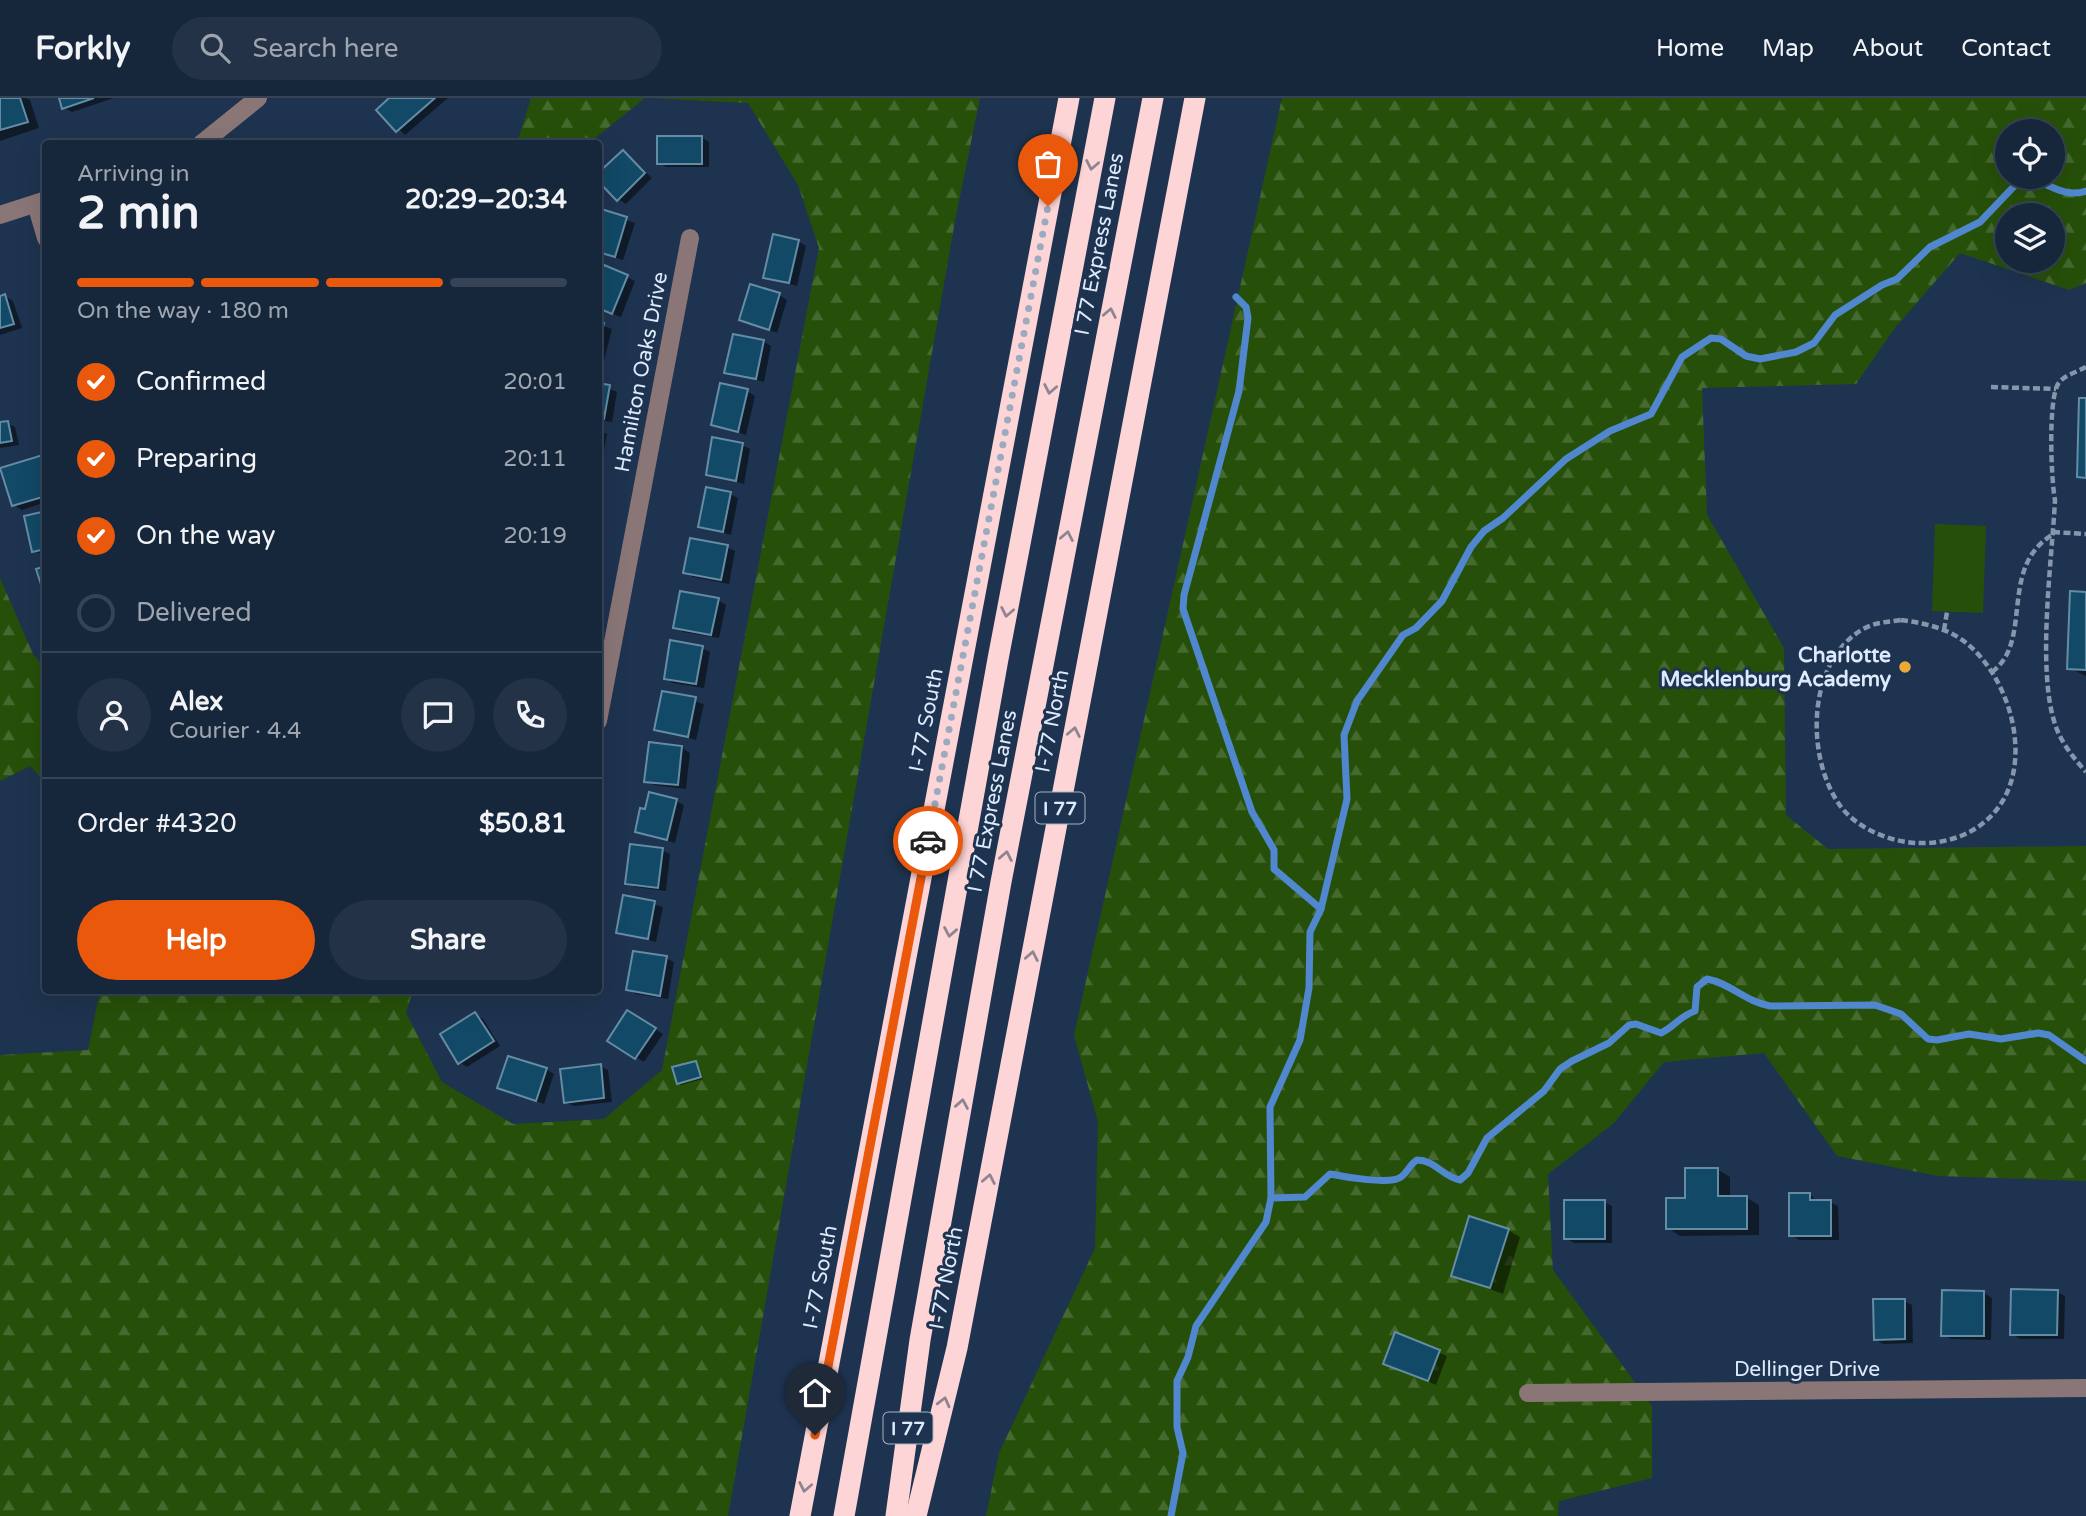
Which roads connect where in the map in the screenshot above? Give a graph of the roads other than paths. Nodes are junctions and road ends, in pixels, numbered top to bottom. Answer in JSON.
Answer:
{"nodes":[{"id":1,"x":258,"y":98,"type":"edge"},
{"id":2,"x":1069,"y":98,"type":"edge"},
{"id":3,"x":1105,"y":98,"type":"edge"},
{"id":4,"x":1153,"y":98,"type":"edge"},
{"id":5,"x":1195,"y":98,"type":"edge"},
{"id":6,"x":206,"y":140,"type":"edge"},
{"id":7,"x":41,"y":202,"type":"edge"},
{"id":8,"x":0,"y":215,"type":"edge"},
{"id":9,"x":690,"y":238,"type":"dead end"},
{"id":10,"x":602,"y":700,"type":"edge"},
{"id":11,"x":2086,"y":1388,"type":"edge"},
{"id":12,"x":1528,"y":1393,"type":"dead end"},
{"id":13,"x":800,"y":1516,"type":"edge"},
{"id":14,"x":844,"y":1516,"type":"edge"},
{"id":15,"x":896,"y":1516,"type":"edge"},
{"id":16,"x":916,"y":1516,"type":"edge"}],
"edges":[{"from":1,"to":6,"type":"street"},
{"from":2,"to":13,"type":"highway","name":"I-77 South","one_way":true},
{"from":3,"to":14,"type":"highway","name":"I 77 Express Lanes","number":"I 77","one_way":true},
{"from":15,"to":4,"type":"highway","name":"I 77 Express Lanes","number":"I 77","one_way":true},
{"from":16,"to":5,"type":"highway","name":"I-77 North","number":"I 77","one_way":true},
{"from":7,"to":8,"type":"street"},
{"from":9,"to":10,"type":"street","name":"Hamilton Oaks Drive"},
{"from":11,"to":12,"type":"street","name":"Dellinger Drive"}]}
